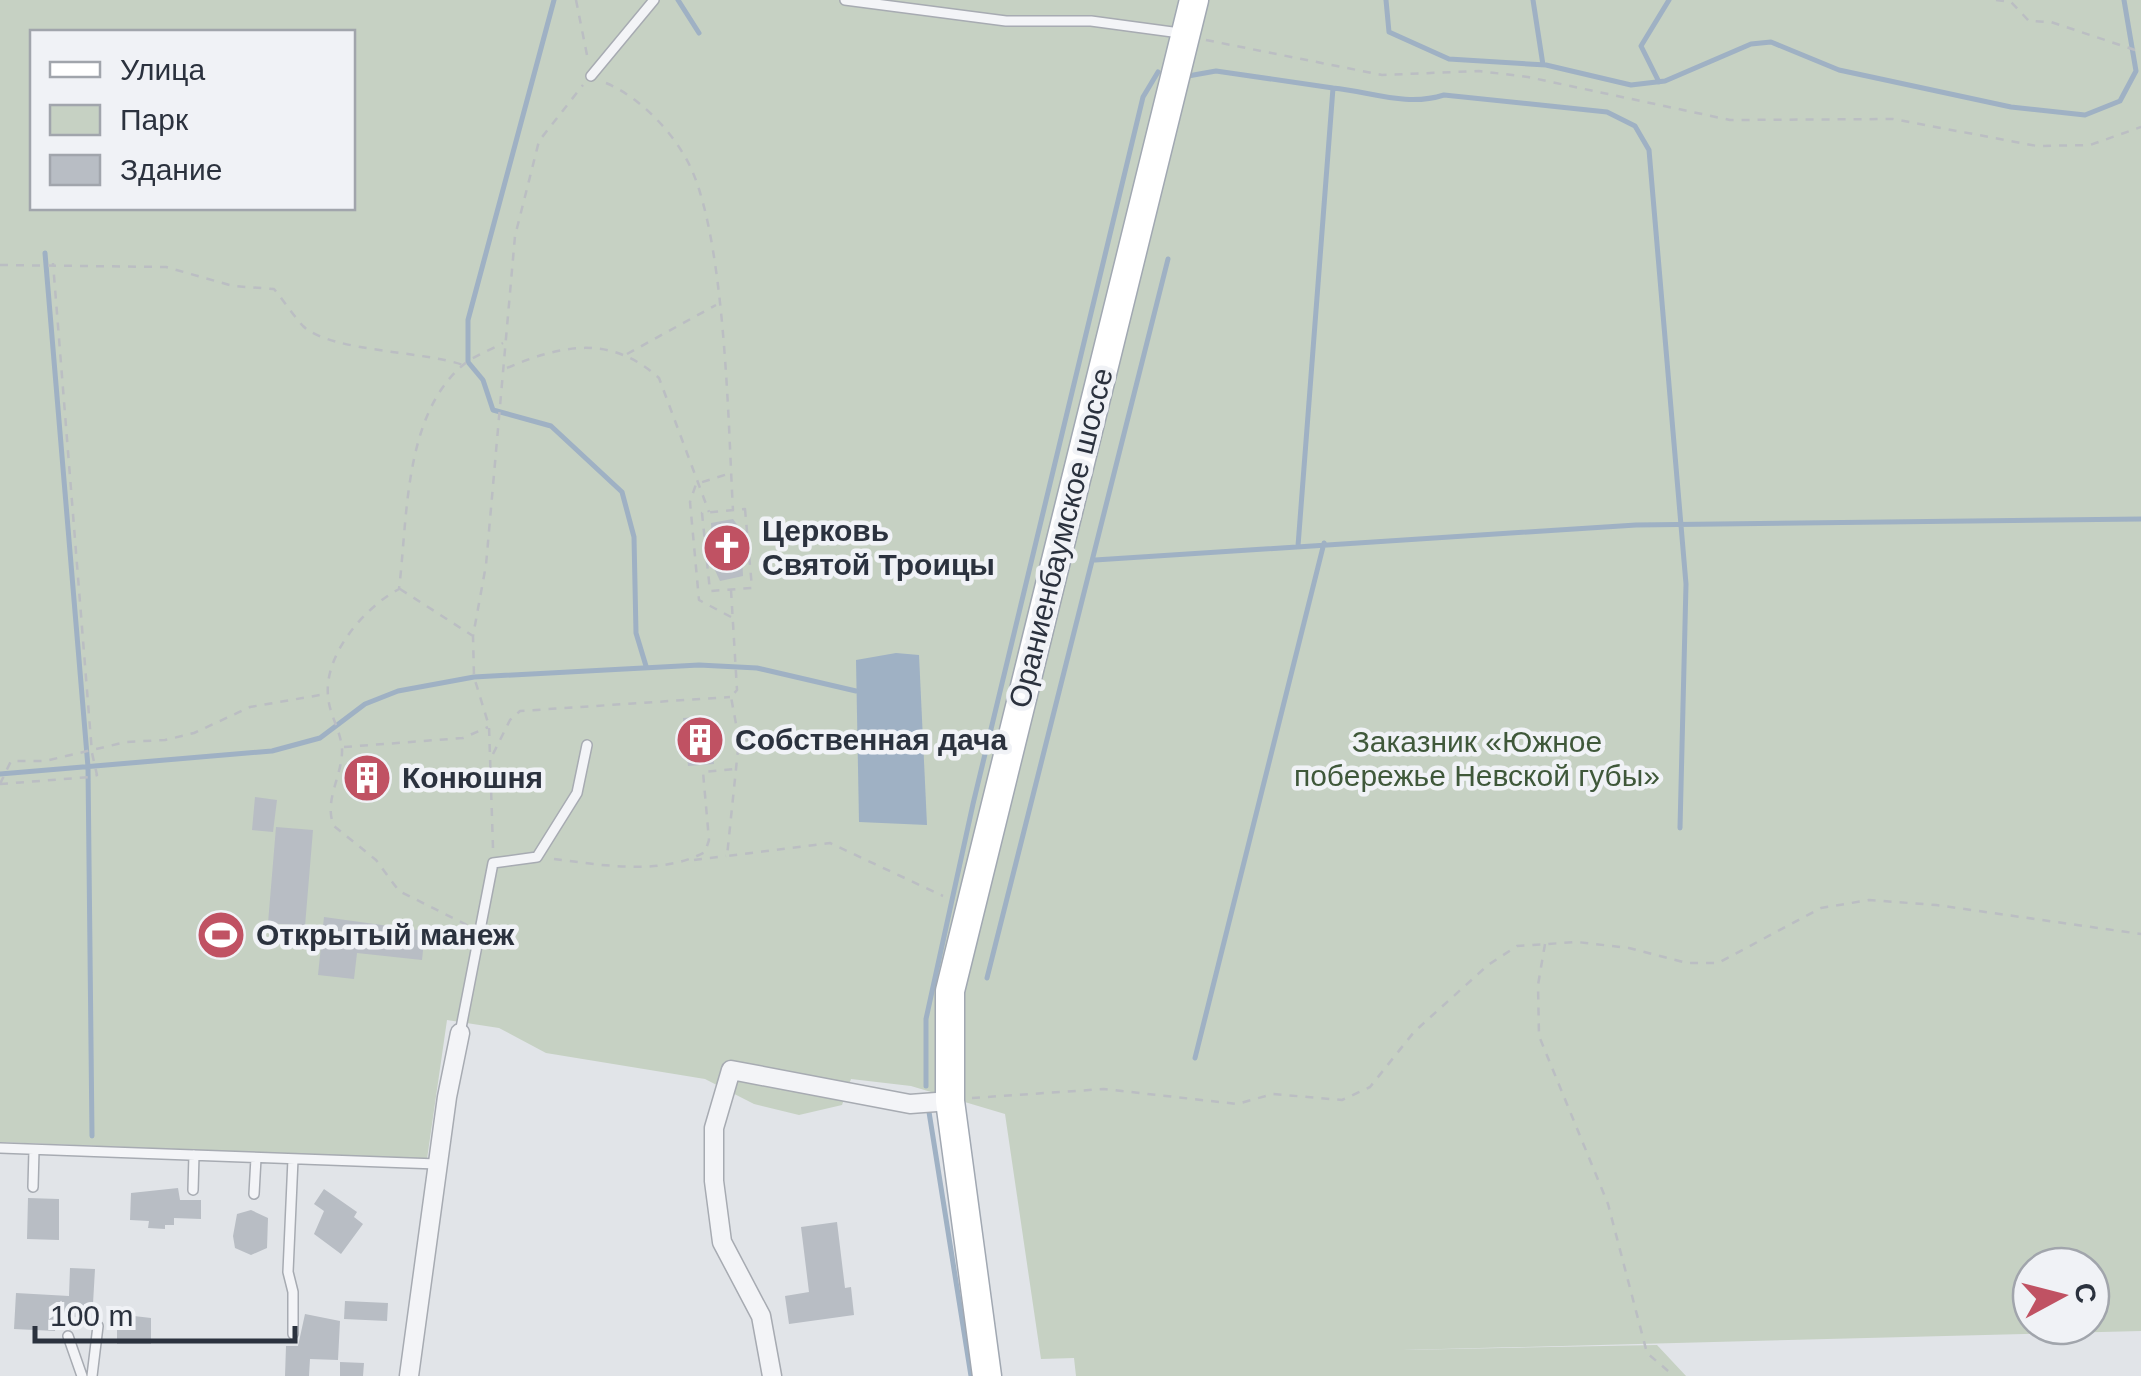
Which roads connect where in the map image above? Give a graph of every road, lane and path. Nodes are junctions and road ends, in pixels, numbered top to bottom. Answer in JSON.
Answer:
{"nodes":[{"id":1,"x":576,"y":0,"type":"edge"},
{"id":2,"x":654,"y":0,"type":"edge"},
{"id":3,"x":846,"y":0,"type":"edge"},
{"id":4,"x":1194,"y":0,"type":"edge"},
{"id":5,"x":1996,"y":0,"type":"edge"},
{"id":6,"x":1186,"y":35,"type":"junction"},
{"id":7,"x":2141,"y":52,"type":"edge"},
{"id":8,"x":591,"y":76,"type":"junction"},
{"id":9,"x":2141,"y":127,"type":"edge"},
{"id":10,"x":53,"y":263,"type":"junction"},
{"id":11,"x":0,"y":264,"type":"edge"},
{"id":12,"x":718,"y":304,"type":"junction"},
{"id":13,"x":506,"y":341,"type":"junction"},
{"id":14,"x":626,"y":354,"type":"junction"},
{"id":15,"x":464,"y":366,"type":"junction"},
{"id":16,"x":505,"y":369,"type":"junction"},
{"id":17,"x":733,"y":473,"type":"junction"},
{"id":18,"x":699,"y":482,"type":"junction"},
{"id":19,"x":733,"y":510,"type":"junction"},
{"id":20,"x":709,"y":512,"type":"junction"},
{"id":21,"x":399,"y":589,"type":"junction"},
{"id":22,"x":730,"y":590,"type":"junction"},
{"id":23,"x":732,"y":618,"type":"junction"},
{"id":24,"x":473,"y":636,"type":"junction"},
{"id":25,"x":328,"y":694,"type":"junction"},
{"id":26,"x":731,"y":697,"type":"junction"},
{"id":27,"x":489,"y":726,"type":"junction"},
{"id":28,"x":798,"y":736,"type":"dead end"},
{"id":29,"x":738,"y":740,"type":"junction"},
{"id":30,"x":587,"y":745,"type":"dead end"},
{"id":31,"x":342,"y":747,"type":"junction"},
{"id":32,"x":92,"y":753,"type":"junction"},
{"id":33,"x":492,"y":757,"type":"junction"},
{"id":34,"x":735,"y":769,"type":"junction"},
{"id":35,"x":1,"y":782,"type":"edge"},
{"id":36,"x":728,"y":856,"type":"junction"},
{"id":37,"x":537,"y":858,"type":"junction"},
{"id":38,"x":689,"y":861,"type":"junction"},
{"id":39,"x":493,"y":864,"type":"junction"},
{"id":40,"x":942,"y":896,"type":"dead end"},
{"id":41,"x":477,"y":930,"type":"junction"},
{"id":42,"x":2141,"y":934,"type":"edge"},
{"id":43,"x":1545,"y":942,"type":"junction"},
{"id":44,"x":460,"y":1033,"type":"joint"},
{"id":45,"x":950,"y":1100,"type":"junction"},
{"id":46,"x":0,"y":1148,"type":"edge"},
{"id":47,"x":34,"y":1150,"type":"junction"},
{"id":48,"x":194,"y":1156,"type":"junction"},
{"id":49,"x":256,"y":1158,"type":"junction"},
{"id":50,"x":293,"y":1159,"type":"junction"},
{"id":51,"x":438,"y":1164,"type":"junction"},
{"id":52,"x":33,"y":1186,"type":"dead end"},
{"id":53,"x":193,"y":1190,"type":"dead end"},
{"id":54,"x":254,"y":1194,"type":"dead end"},
{"id":55,"x":98,"y":1326,"type":"dead end"},
{"id":56,"x":292,"y":1334,"type":"dead end"},
{"id":57,"x":68,"y":1336,"type":"dead end"},
{"id":58,"x":82,"y":1376,"type":"edge"},
{"id":59,"x":92,"y":1376,"type":"edge"},
{"id":60,"x":410,"y":1376,"type":"edge"},
{"id":61,"x":772,"y":1376,"type":"edge"},
{"id":62,"x":988,"y":1376,"type":"edge"},
{"id":63,"x":1674,"y":1376,"type":"edge"}],
"edges":[{"from":1,"to":8,"type":"path"},
{"from":2,"to":8,"type":"lane"},
{"from":3,"to":6,"type":"lane"},
{"from":4,"to":6,"type":"main road","name":"Ораниенбаумское шоссе"},
{"from":5,"to":7,"type":"path"},
{"from":6,"to":9,"type":"path"},
{"from":6,"to":45,"type":"main road","name":"Ораниенбаумское шоссе"},
{"from":8,"to":12,"type":"path"},
{"from":8,"to":13,"type":"path"},
{"from":10,"to":11,"type":"path"},
{"from":10,"to":15,"type":"path"},
{"from":10,"to":32,"type":"path"},
{"from":12,"to":14,"type":"path"},
{"from":12,"to":17,"type":"path"},
{"from":13,"to":15,"type":"path"},
{"from":13,"to":16,"type":"path"},
{"from":14,"to":16,"type":"path"},
{"from":14,"to":18,"type":"path"},
{"from":15,"to":21,"type":"path"},
{"from":16,"to":24,"type":"path"},
{"from":17,"to":18,"type":"path"},
{"from":17,"to":19,"type":"path"},
{"from":18,"to":20,"type":"path"},
{"from":18,"to":23,"type":"path"},
{"from":19,"to":20,"type":"path"},
{"from":19,"to":22,"type":"path"},
{"from":20,"to":22,"type":"path"},
{"from":21,"to":24,"type":"path"},
{"from":21,"to":25,"type":"path"},
{"from":22,"to":23,"type":"path"},
{"from":23,"to":26,"type":"path"},
{"from":24,"to":27,"type":"path"},
{"from":25,"to":31,"type":"path"},
{"from":25,"to":32,"type":"path"},
{"from":26,"to":29,"type":"path"},
{"from":26,"to":33,"type":"path"},
{"from":27,"to":31,"type":"path"},
{"from":27,"to":33,"type":"path"},
{"from":28,"to":29,"type":"path"},
{"from":29,"to":34,"type":"path"},
{"from":30,"to":37,"type":"lane"},
{"from":31,"to":41,"type":"path"},
{"from":32,"to":35,"type":"path"},
{"from":32,"to":35,"type":"path"},
{"from":33,"to":39,"type":"path"},
{"from":34,"to":36,"type":"path"},
{"from":34,"to":38,"type":"path"},
{"from":36,"to":38,"type":"path"},
{"from":36,"to":40,"type":"path"},
{"from":37,"to":38,"type":"path"},
{"from":37,"to":39,"type":"lane"},
{"from":39,"to":41,"type":"lane"},
{"from":41,"to":44,"type":"lane"},
{"from":42,"to":43,"type":"path"},
{"from":43,"to":45,"type":"path"},
{"from":43,"to":63,"type":"path"},
{"from":44,"to":51,"type":"street"},
{"from":45,"to":61,"type":"street"},
{"from":45,"to":62,"type":"main road","name":"Ораниенбаумское шоссе"},
{"from":46,"to":47,"type":"lane"},
{"from":47,"to":48,"type":"lane"},
{"from":47,"to":52,"type":"lane"},
{"from":48,"to":49,"type":"lane"},
{"from":48,"to":53,"type":"lane"},
{"from":49,"to":50,"type":"lane"},
{"from":49,"to":54,"type":"lane"},
{"from":50,"to":51,"type":"lane"},
{"from":50,"to":56,"type":"lane"},
{"from":51,"to":60,"type":"street"},
{"from":55,"to":59,"type":"lane"},
{"from":57,"to":58,"type":"lane"}]}
